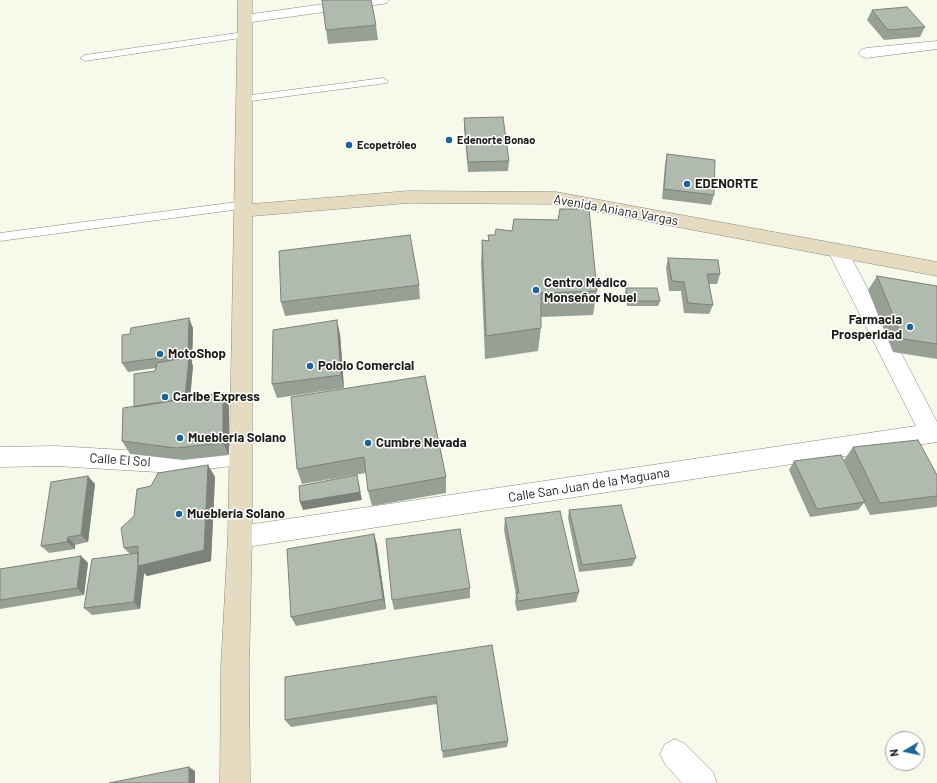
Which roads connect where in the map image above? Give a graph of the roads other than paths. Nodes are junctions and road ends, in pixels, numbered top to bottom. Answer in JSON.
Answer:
{"nodes":[{"id":1,"x":245,"y":0,"type":"edge"},
{"id":2,"x":382,"y":0,"type":"edge"},
{"id":3,"x":244,"y":27,"type":"junction"},
{"id":4,"x":937,"y":45,"type":"edge"},
{"id":5,"x":866,"y":53,"type":"dead end"},
{"id":6,"x":85,"y":58,"type":"dead end"},
{"id":7,"x":383,"y":81,"type":"dead end"},
{"id":8,"x":244,"y":99,"type":"junction"},
{"id":9,"x":244,"y":208,"type":"junction"},
{"id":10,"x":0,"y":237,"type":"edge"},
{"id":11,"x":838,"y":251,"type":"junction"},
{"id":12,"x":937,"y":269,"type":"edge"},
{"id":13,"x":934,"y":432,"type":"edge"},
{"id":14,"x":240,"y":455,"type":"junction"},
{"id":15,"x":0,"y":457,"type":"edge"},
{"id":16,"x":240,"y":537,"type":"junction"},
{"id":17,"x":675,"y":754,"type":"dead end"},
{"id":18,"x":235,"y":783,"type":"edge"},
{"id":19,"x":702,"y":783,"type":"edge"}],
"edges":[{"from":1,"to":3,"type":"main road"},
{"from":2,"to":3,"type":"street"},
{"from":3,"to":6,"type":"lane"},
{"from":3,"to":8,"type":"main road"},
{"from":4,"to":5,"type":"street"},
{"from":7,"to":8,"type":"lane"},
{"from":8,"to":9,"type":"main road"},
{"from":9,"to":10,"type":"lane"},
{"from":9,"to":11,"type":"main road","name":"Avenida Aniana Vargas"},
{"from":9,"to":14,"type":"main road"},
{"from":11,"to":12,"type":"main road","name":"Avenida Aniana Vargas"},
{"from":11,"to":13,"type":"street"},
{"from":13,"to":16,"type":"street","name":"Calle San Juan de la Maguana"},
{"from":14,"to":15,"type":"street","name":"Calle El Sol"},
{"from":14,"to":16,"type":"main road"},
{"from":16,"to":18,"type":"main road"},
{"from":17,"to":19,"type":"street"}]}
